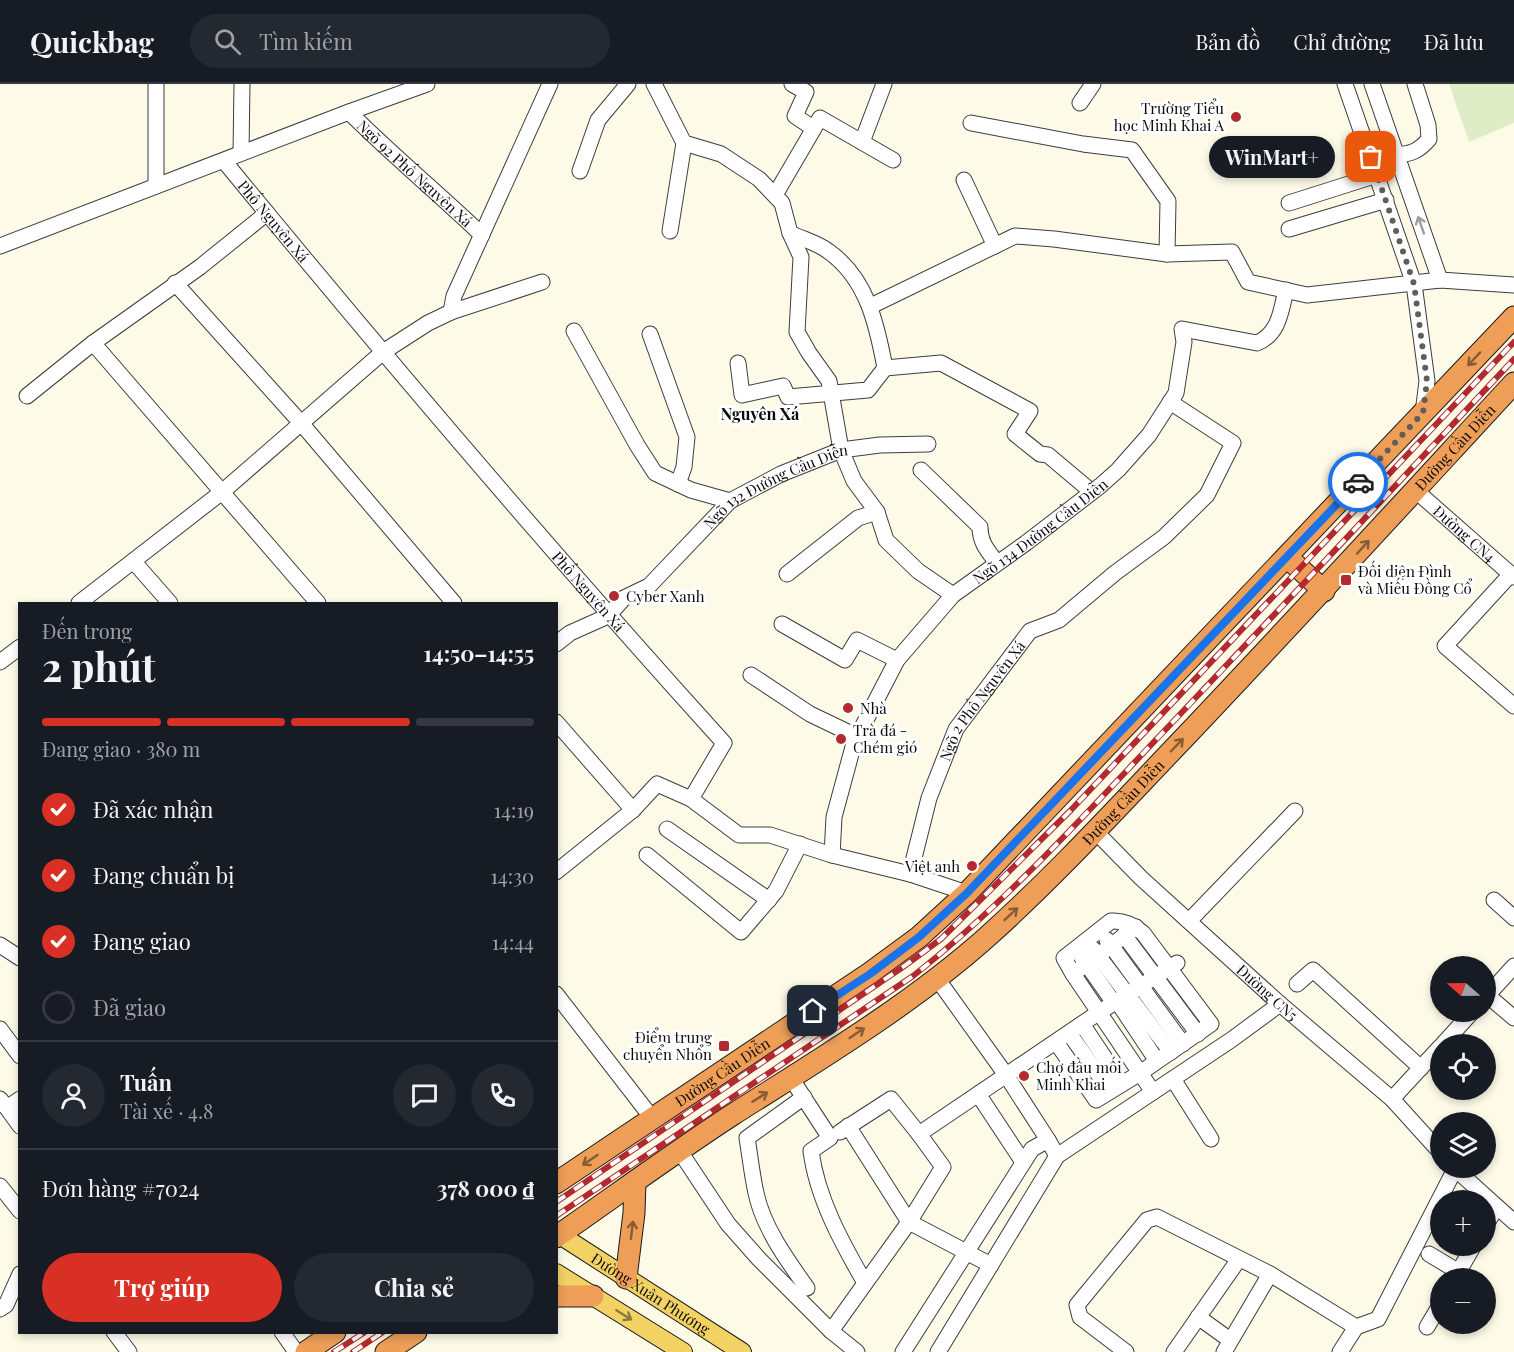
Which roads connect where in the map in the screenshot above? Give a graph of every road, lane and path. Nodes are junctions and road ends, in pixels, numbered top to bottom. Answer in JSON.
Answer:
{"nodes":[{"id":1,"x":156,"y":84,"type":"edge"},
{"id":2,"x":242,"y":84,"type":"edge"},
{"id":3,"x":427,"y":84,"type":"edge"},
{"id":4,"x":550,"y":84,"type":"edge"},
{"id":5,"x":628,"y":84,"type":"edge"},
{"id":6,"x":654,"y":84,"type":"edge"},
{"id":7,"x":792,"y":84,"type":"edge"},
{"id":8,"x":884,"y":84,"type":"edge"},
{"id":9,"x":1093,"y":84,"type":"edge"},
{"id":10,"x":1346,"y":84,"type":"edge"},
{"id":11,"x":1372,"y":84,"type":"edge"},
{"id":12,"x":1415,"y":84,"type":"edge"},
{"id":13,"x":1080,"y":103,"type":"dead end"},
{"id":14,"x":349,"y":112,"type":"junction"},
{"id":15,"x":817,"y":123,"type":"junction"},
{"id":16,"x":971,"y":123,"type":"dead end"},
{"id":17,"x":862,"y":142,"type":"junction"},
{"id":18,"x":684,"y":143,"type":"junction"},
{"id":19,"x":241,"y":153,"type":"junction"},
{"id":20,"x":1396,"y":154,"type":"junction"},
{"id":21,"x":224,"y":160,"type":"junction"},
{"id":22,"x":893,"y":160,"type":"dead end"},
{"id":23,"x":580,"y":171,"type":"dead end"},
{"id":24,"x":1377,"y":175,"type":"junction"},
{"id":25,"x":964,"y":180,"type":"dead end"},
{"id":26,"x":156,"y":186,"type":"junction"},
{"id":27,"x":775,"y":195,"type":"junction"},
{"id":28,"x":1386,"y":200,"type":"junction"},
{"id":29,"x":1289,"y":203,"type":"dead end"},
{"id":30,"x":267,"y":213,"type":"junction"},
{"id":31,"x":1289,"y":229,"type":"dead end"},
{"id":32,"x":670,"y":231,"type":"dead end"},
{"id":33,"x":790,"y":233,"type":"junction"},
{"id":34,"x":482,"y":235,"type":"junction"},
{"id":35,"x":0,"y":246,"type":"edge"},
{"id":36,"x":995,"y":246,"type":"junction"},
{"id":37,"x":1167,"y":254,"type":"junction"},
{"id":38,"x":1440,"y":280,"type":"junction"},
{"id":39,"x":542,"y":282,"type":"dead end"},
{"id":40,"x":175,"y":283,"type":"junction"},
{"id":41,"x":1414,"y":284,"type":"junction"},
{"id":42,"x":1514,"y":285,"type":"edge"},
{"id":43,"x":1286,"y":290,"type":"junction"},
{"id":44,"x":871,"y":306,"type":"junction"},
{"id":45,"x":451,"y":312,"type":"junction"},
{"id":46,"x":1514,"y":317,"type":"edge"},
{"id":47,"x":574,"y":331,"type":"dead end"},
{"id":48,"x":650,"y":334,"type":"dead end"},
{"id":49,"x":93,"y":343,"type":"junction"},
{"id":50,"x":383,"y":352,"type":"junction"},
{"id":51,"x":738,"y":363,"type":"dead end"},
{"id":52,"x":885,"y":368,"type":"junction"},
{"id":53,"x":1514,"y":383,"type":"edge"},
{"id":54,"x":832,"y":394,"type":"junction"},
{"id":55,"x":27,"y":396,"type":"dead end"},
{"id":56,"x":1170,"y":402,"type":"junction"},
{"id":57,"x":1423,"y":413,"type":"junction"},
{"id":58,"x":301,"y":423,"type":"junction"},
{"id":59,"x":928,"y":444,"type":"dead end"},
{"id":60,"x":841,"y":450,"type":"junction"},
{"id":61,"x":921,"y":470,"type":"dead end"},
{"id":62,"x":678,"y":484,"type":"junction"},
{"id":63,"x":1415,"y":490,"type":"junction"},
{"id":64,"x":222,"y":492,"type":"junction"},
{"id":65,"x":1092,"y":492,"type":"junction"},
{"id":66,"x":730,"y":501,"type":"junction"},
{"id":67,"x":877,"y":512,"type":"junction"},
{"id":68,"x":1287,"y":557,"type":"junction"},
{"id":69,"x":134,"y":562,"type":"junction"},
{"id":70,"x":997,"y":563,"type":"junction"},
{"id":71,"x":787,"y":574,"type":"dead end"},
{"id":72,"x":1512,"y":575,"type":"edge"},
{"id":73,"x":1324,"y":591,"type":"junction"},
{"id":74,"x":953,"y":595,"type":"junction"},
{"id":75,"x":80,"y":602,"type":"edge"},
{"id":76,"x":169,"y":602,"type":"edge"},
{"id":77,"x":317,"y":602,"type":"edge"},
{"id":78,"x":453,"y":602,"type":"edge"},
{"id":79,"x":608,"y":616,"type":"junction"},
{"id":80,"x":782,"y":624,"type":"dead end"},
{"id":81,"x":558,"y":642,"type":"edge"},
{"id":82,"x":18,"y":648,"type":"edge"},
{"id":83,"x":897,"y":660,"type":"junction"},
{"id":84,"x":0,"y":662,"type":"edge"},
{"id":85,"x":751,"y":675,"type":"dead end"},
{"id":86,"x":1514,"y":706,"type":"edge"},
{"id":87,"x":558,"y":724,"type":"edge"},
{"id":88,"x":858,"y":737,"type":"junction"},
{"id":89,"x":691,"y":799,"type":"junction"},
{"id":90,"x":633,"y":810,"type":"junction"},
{"id":91,"x":1295,"y":811,"type":"dead end"},
{"id":92,"x":667,"y":829,"type":"dead end"},
{"id":93,"x":1095,"y":831,"type":"junction"},
{"id":94,"x":800,"y":844,"type":"junction"},
{"id":95,"x":647,"y":855,"type":"dead end"},
{"id":96,"x":832,"y":855,"type":"junction"},
{"id":97,"x":558,"y":870,"type":"edge"},
{"id":98,"x":910,"y":874,"type":"junction"},
{"id":99,"x":967,"y":893,"type":"junction"},
{"id":100,"x":768,"y":900,"type":"junction"},
{"id":101,"x":1494,"y":900,"type":"dead end"},
{"id":102,"x":1514,"y":918,"type":"edge"},
{"id":103,"x":1189,"y":921,"type":"junction"},
{"id":104,"x":1099,"y":930,"type":"junction"},
{"id":105,"x":1130,"y":931,"type":"junction"},
{"id":106,"x":1081,"y":944,"type":"junction"},
{"id":107,"x":0,"y":945,"type":"edge"},
{"id":108,"x":1112,"y":946,"type":"junction"},
{"id":109,"x":18,"y":957,"type":"edge"},
{"id":110,"x":1093,"y":960,"type":"junction"},
{"id":111,"x":1173,"y":965,"type":"junction"},
{"id":112,"x":1514,"y":966,"type":"edge"},
{"id":113,"x":1072,"y":974,"type":"junction"},
{"id":114,"x":936,"y":977,"type":"junction"},
{"id":115,"x":1155,"y":977,"type":"junction"},
{"id":116,"x":1297,"y":984,"type":"dead end"},
{"id":117,"x":1141,"y":986,"type":"junction"},
{"id":118,"x":1496,"y":986,"type":"edge"},
{"id":119,"x":558,"y":997,"type":"edge"},
{"id":120,"x":1119,"y":1000,"type":"junction"},
{"id":121,"x":1280,"y":1004,"type":"junction"},
{"id":122,"x":1496,"y":1004,"type":"edge"},
{"id":123,"x":1098,"y":1013,"type":"junction"},
{"id":124,"x":1514,"y":1018,"type":"edge"},
{"id":125,"x":1463,"y":1022,"type":"edge"},
{"id":126,"x":1075,"y":1028,"type":"junction"},
{"id":127,"x":18,"y":1029,"type":"edge"},
{"id":128,"x":1198,"y":1034,"type":"junction"},
{"id":129,"x":1451,"y":1034,"type":"edge"},
{"id":130,"x":2,"y":1036,"type":"edge"},
{"id":131,"x":1056,"y":1042,"type":"junction"},
{"id":132,"x":1177,"y":1048,"type":"junction"},
{"id":133,"x":18,"y":1054,"type":"edge"},
{"id":134,"x":1430,"y":1058,"type":"edge"},
{"id":135,"x":1157,"y":1061,"type":"junction"},
{"id":136,"x":1421,"y":1068,"type":"junction"},
{"id":137,"x":1140,"y":1073,"type":"junction"},
{"id":138,"x":1006,"y":1075,"type":"junction"},
{"id":139,"x":791,"y":1078,"type":"junction"},
{"id":140,"x":1173,"y":1079,"type":"junction"},
{"id":141,"x":1116,"y":1088,"type":"junction"},
{"id":142,"x":1153,"y":1092,"type":"junction"},
{"id":143,"x":978,"y":1094,"type":"junction"},
{"id":144,"x":804,"y":1097,"type":"junction"},
{"id":145,"x":1392,"y":1099,"type":"junction"},
{"id":146,"x":9,"y":1102,"type":"edge"},
{"id":147,"x":652,"y":1118,"type":"junction"},
{"id":148,"x":18,"y":1121,"type":"edge"},
{"id":149,"x":848,"y":1126,"type":"junction"},
{"id":150,"x":919,"y":1134,"type":"junction"},
{"id":151,"x":830,"y":1138,"type":"junction"},
{"id":152,"x":1211,"y":1139,"type":"dead end"},
{"id":153,"x":1048,"y":1140,"type":"junction"},
{"id":154,"x":1430,"y":1141,"type":"edge"},
{"id":155,"x":679,"y":1150,"type":"junction"},
{"id":156,"x":1057,"y":1156,"type":"junction"},
{"id":157,"x":1023,"y":1162,"type":"junction"},
{"id":158,"x":1449,"y":1178,"type":"edge"},
{"id":159,"x":1465,"y":1178,"type":"edge"},
{"id":160,"x":558,"y":1182,"type":"edge"},
{"id":161,"x":635,"y":1182,"type":"junction"},
{"id":162,"x":0,"y":1186,"type":"edge"},
{"id":163,"x":1497,"y":1207,"type":"joint"},
{"id":164,"x":18,"y":1209,"type":"edge"},
{"id":165,"x":909,"y":1222,"type":"junction"},
{"id":166,"x":1514,"y":1222,"type":"edge"},
{"id":167,"x":558,"y":1235,"type":"edge"},
{"id":168,"x":966,"y":1253,"type":"junction"},
{"id":169,"x":1429,"y":1254,"type":"dead end"},
{"id":170,"x":1239,"y":1259,"type":"junction"},
{"id":171,"x":991,"y":1265,"type":"junction"},
{"id":172,"x":1448,"y":1268,"type":"edge"},
{"id":173,"x":558,"y":1274,"type":"edge"},
{"id":174,"x":1270,"y":1274,"type":"junction"},
{"id":175,"x":18,"y":1278,"type":"edge"},
{"id":176,"x":626,"y":1278,"type":"junction"},
{"id":177,"x":865,"y":1283,"type":"junction"},
{"id":178,"x":807,"y":1288,"type":"dead end"},
{"id":179,"x":558,"y":1296,"type":"edge"},
{"id":180,"x":593,"y":1296,"type":"junction"},
{"id":181,"x":0,"y":1309,"type":"edge"},
{"id":182,"x":1198,"y":1317,"type":"junction"},
{"id":183,"x":1430,"y":1322,"type":"edge"},
{"id":184,"x":1356,"y":1327,"type":"junction"},
{"id":185,"x":1427,"y":1327,"type":"dead end"},
{"id":186,"x":831,"y":1332,"type":"junction"},
{"id":187,"x":116,"y":1334,"type":"edge"},
{"id":188,"x":283,"y":1334,"type":"edge"},
{"id":189,"x":332,"y":1334,"type":"edge"},
{"id":190,"x":413,"y":1334,"type":"edge"},
{"id":191,"x":1228,"y":1348,"type":"edge"},
{"id":192,"x":129,"y":1352,"type":"edge"},
{"id":193,"x":296,"y":1352,"type":"edge"},
{"id":194,"x":306,"y":1352,"type":"edge"},
{"id":195,"x":386,"y":1352,"type":"edge"},
{"id":196,"x":683,"y":1352,"type":"edge"},
{"id":197,"x":742,"y":1352,"type":"edge"},
{"id":198,"x":857,"y":1352,"type":"edge"},
{"id":199,"x":903,"y":1352,"type":"edge"},
{"id":200,"x":938,"y":1352,"type":"edge"},
{"id":201,"x":1126,"y":1352,"type":"edge"},
{"id":202,"x":1174,"y":1352,"type":"edge"},
{"id":203,"x":1340,"y":1352,"type":"edge"}],
"edges":[{"from":1,"to":26,"type":"street"},
{"from":2,"to":19,"type":"street"},
{"from":3,"to":14,"type":"street"},
{"from":4,"to":34,"type":"street"},
{"from":5,"to":23,"type":"street"},
{"from":6,"to":18,"type":"street"},
{"from":7,"to":15,"type":"street"},
{"from":8,"to":17,"type":"street"},
{"from":9,"to":13,"type":"street"},
{"from":10,"to":24,"type":"street"},
{"from":11,"to":20,"type":"street"},
{"from":12,"to":20,"type":"street"},
{"from":14,"to":19,"type":"street"},
{"from":14,"to":34,"type":"street","name":"Ngõ 92 Phố Nguyên Xá"},
{"from":15,"to":17,"type":"street"},
{"from":15,"to":27,"type":"street"},
{"from":16,"to":37,"type":"street"},
{"from":17,"to":22,"type":"street"},
{"from":18,"to":27,"type":"street"},
{"from":18,"to":32,"type":"street"},
{"from":19,"to":21,"type":"street"},
{"from":38,"to":20,"type":"street","one_way":true},
{"from":21,"to":26,"type":"street"},
{"from":21,"to":30,"type":"street","name":"Phố Nguyên Xá"},
{"from":24,"to":28,"type":"street"},
{"from":24,"to":29,"type":"street"},
{"from":25,"to":36,"type":"street"},
{"from":26,"to":35,"type":"street"},
{"from":27,"to":33,"type":"street","name":"Ngõ 132 Đường Cầu Diễn"},
{"from":28,"to":31,"type":"street"},
{"from":28,"to":41,"type":"street"},
{"from":30,"to":40,"type":"street"},
{"from":30,"to":50,"type":"street","name":"Phố Nguyên Xá"},
{"from":33,"to":44,"type":"street"},
{"from":33,"to":54,"type":"street","name":"Ngõ 132 Đường Cầu Diễn"},
{"from":34,"to":45,"type":"street"},
{"from":36,"to":37,"type":"street"},
{"from":36,"to":44,"type":"street"},
{"from":37,"to":43,"type":"street"},
{"from":38,"to":41,"type":"street"},
{"from":38,"to":42,"type":"street"},
{"from":39,"to":45,"type":"street"},
{"from":40,"to":49,"type":"street"},
{"from":40,"to":58,"type":"street"},
{"from":41,"to":43,"type":"street"},
{"from":41,"to":57,"type":"street"},
{"from":43,"to":56,"type":"street","name":"Ngõ 134 Đường Cầu Diễn"},
{"from":44,"to":52,"type":"street"},
{"from":45,"to":50,"type":"street"},
{"from":46,"to":57,"type":"highway","name":"Đường Cầu Diễn","one_way":true},
{"from":47,"to":62,"type":"street"},
{"from":48,"to":62,"type":"street"},
{"from":49,"to":55,"type":"street"},
{"from":49,"to":64,"type":"street"},
{"from":50,"to":58,"type":"street"},
{"from":50,"to":79,"type":"street","name":"Phố Nguyên Xá"},
{"from":51,"to":54,"type":"street"},
{"from":52,"to":54,"type":"street"},
{"from":52,"to":65,"type":"street"},
{"from":53,"to":63,"type":"highway","name":"Đường Cầu Diễn"},
{"from":54,"to":60,"type":"street","name":"Ngõ 132 Đường Cầu Diễn"},
{"from":56,"to":65,"type":"street","name":"Ngõ 134 Đường Cầu Diễn"},
{"from":56,"to":98,"type":"street","name":"Ngõ 2 Phố Nguyên Xá"},
{"from":57,"to":68,"type":"highway","name":"Đường Cầu Diễn"},
{"from":58,"to":64,"type":"street"},
{"from":58,"to":78,"type":"street"},
{"from":59,"to":60,"type":"street"},
{"from":60,"to":66,"type":"street","name":"Ngõ 132 Đường Cầu Diễn"},
{"from":60,"to":67,"type":"street"},
{"from":61,"to":70,"type":"street"},
{"from":62,"to":66,"type":"street"},
{"from":63,"to":72,"type":"street","name":"Đường CN4"},
{"from":73,"to":63,"type":"highway","name":"Đường Cầu Diễn","one_way":true},
{"from":64,"to":69,"type":"street"},
{"from":64,"to":77,"type":"street"},
{"from":65,"to":70,"type":"street","name":"Ngõ 134 Đường Cầu Diễn"},
{"from":66,"to":79,"type":"street","name":"Ngõ 132 Đường Cầu Diễn"},
{"from":67,"to":71,"type":"street"},
{"from":67,"to":74,"type":"street"},
{"from":68,"to":73,"type":"highway"},
{"from":68,"to":99,"type":"highway","name":"Đường Cầu Diễn"},
{"from":69,"to":75,"type":"street"},
{"from":69,"to":76,"type":"street"},
{"from":70,"to":74,"type":"street","name":"Ngõ 134 Đường Cầu Diễn"},
{"from":72,"to":86,"type":"street"},
{"from":93,"to":73,"type":"highway","name":"Đường Cầu Diễn","one_way":true},
{"from":74,"to":83,"type":"street","name":"Ngõ 134 Đường Cầu Diễn"},
{"from":79,"to":81,"type":"street","name":"Ngõ 132 Đường Cầu Diễn"},
{"from":79,"to":89,"type":"street","name":"Phố Nguyên Xá"},
{"from":80,"to":83,"type":"street"},
{"from":82,"to":84,"type":"street"},
{"from":83,"to":88,"type":"street","name":"Ngõ 134 Đường Cầu Diễn"},
{"from":85,"to":88,"type":"street"},
{"from":87,"to":90,"type":"street"},
{"from":88,"to":96,"type":"street","name":"Ngõ 134 Đường Cầu Diễn"},
{"from":89,"to":90,"type":"street"},
{"from":89,"to":94,"type":"street"},
{"from":90,"to":97,"type":"street"},
{"from":91,"to":103,"type":"street"},
{"from":92,"to":100,"type":"street"},
{"from":93,"to":103,"type":"street","name":"Đường CN5"},
{"from":114,"to":93,"type":"highway","name":"Đường Cầu Diễn","one_way":true},
{"from":94,"to":96,"type":"street"},
{"from":94,"to":100,"type":"street"},
{"from":95,"to":100,"type":"street"},
{"from":96,"to":98,"type":"street"},
{"from":98,"to":99,"type":"street"},
{"from":99,"to":147,"type":"highway","name":"Đường Cầu Diễn"},
{"from":101,"to":102,"type":"street"},
{"from":103,"to":121,"type":"street","name":"Đường CN5"},
{"from":104,"to":105,"type":"street"},
{"from":104,"to":106,"type":"street"},
{"from":104,"to":108,"type":"street"},
{"from":105,"to":108,"type":"street"},
{"from":105,"to":111,"type":"street"},
{"from":105,"to":115,"type":"street"},
{"from":106,"to":110,"type":"street"},
{"from":106,"to":113,"type":"street"},
{"from":107,"to":109,"type":"street"},
{"from":108,"to":110,"type":"street"},
{"from":108,"to":117,"type":"street"},
{"from":110,"to":113,"type":"street"},
{"from":110,"to":120,"type":"street"},
{"from":111,"to":115,"type":"street"},
{"from":111,"to":128,"type":"street"},
{"from":112,"to":118,"type":"street"},
{"from":113,"to":123,"type":"street"},
{"from":114,"to":138,"type":"street"},
{"from":139,"to":114,"type":"highway","name":"Đường Cầu Diễn","one_way":true},
{"from":115,"to":117,"type":"street"},
{"from":115,"to":128,"type":"street"},
{"from":116,"to":136,"type":"street"},
{"from":117,"to":120,"type":"street"},
{"from":117,"to":132,"type":"street"},
{"from":119,"to":147,"type":"street"},
{"from":120,"to":123,"type":"street"},
{"from":120,"to":132,"type":"street"},
{"from":120,"to":135,"type":"street"},
{"from":121,"to":140,"type":"street"},
{"from":121,"to":145,"type":"street","name":"Đường CN5"},
{"from":122,"to":124,"type":"street"},
{"from":123,"to":126,"type":"street"},
{"from":123,"to":137,"type":"street"},
{"from":125,"to":129,"type":"street"},
{"from":126,"to":131,"type":"street"},
{"from":126,"to":141,"type":"street"},
{"from":127,"to":130,"type":"street"},
{"from":128,"to":132,"type":"street"},
{"from":130,"to":133,"type":"street"},
{"from":131,"to":138,"type":"street"},
{"from":131,"to":141,"type":"street"},
{"from":132,"to":135,"type":"street"},
{"from":134,"to":136,"type":"street"},
{"from":135,"to":137,"type":"street"},
{"from":136,"to":145,"type":"street"},
{"from":137,"to":141,"type":"street"},
{"from":137,"to":142,"type":"street"},
{"from":138,"to":143,"type":"street"},
{"from":138,"to":153,"type":"street"},
{"from":139,"to":144,"type":"street"},
{"from":155,"to":139,"type":"highway","name":"Đường Cầu Diễn","one_way":true},
{"from":140,"to":142,"type":"street"},
{"from":140,"to":152,"type":"street"},
{"from":142,"to":156,"type":"street"},
{"from":143,"to":150,"type":"street"},
{"from":143,"to":157,"type":"street"},
{"from":144,"to":151,"type":"street"},
{"from":144,"to":178,"type":"street"},
{"from":145,"to":154,"type":"street","name":"Đường CN5"},
{"from":146,"to":148,"type":"street"},
{"from":147,"to":160,"type":"highway","name":"Đường Cầu Diễn","one_way":true},
{"from":149,"to":150,"type":"street"},
{"from":149,"to":151,"type":"street"},
{"from":149,"to":165,"type":"street"},
{"from":150,"to":165,"type":"street"},
{"from":151,"to":177,"type":"street"},
{"from":153,"to":156,"type":"street"},
{"from":153,"to":157,"type":"street"},
{"from":155,"to":161,"type":"highway","name":"Đường Cầu Diễn"},
{"from":155,"to":186,"type":"street"},
{"from":156,"to":171,"type":"street"},
{"from":157,"to":168,"type":"street"},
{"from":158,"to":184,"type":"street"},
{"from":159,"to":163,"type":"street"},
{"from":161,"to":167,"type":"highway","name":"Đường Cầu Diễn"},
{"from":176,"to":161,"type":"highway","one_way":true},
{"from":162,"to":164,"type":"street"},
{"from":163,"to":166,"type":"street"},
{"from":165,"to":168,"type":"street"},
{"from":165,"to":177,"type":"street"},
{"from":167,"to":176,"type":"main road","name":"Đường Xuân Phương"},
{"from":168,"to":171,"type":"street"},
{"from":168,"to":199,"type":"street"},
{"from":169,"to":172,"type":"street"},
{"from":170,"to":174,"type":"street"},
{"from":170,"to":182,"type":"street"},
{"from":170,"to":201,"type":"street"},
{"from":171,"to":200,"type":"street"},
{"from":173,"to":180,"type":"main road","name":"Đường Xuân Phương"},
{"from":174,"to":184,"type":"street"},
{"from":174,"to":191,"type":"street"},
{"from":175,"to":181,"type":"street"},
{"from":176,"to":197,"type":"main road","name":"Đường Xuân Phương"},
{"from":177,"to":186,"type":"street"},
{"from":179,"to":180,"type":"highway"},
{"from":180,"to":196,"type":"main road","name":"Đường Xuân Phương","one_way":true},
{"from":182,"to":191,"type":"street"},
{"from":182,"to":202,"type":"street"},
{"from":183,"to":185,"type":"street"},
{"from":184,"to":203,"type":"street"},
{"from":186,"to":198,"type":"street"},
{"from":187,"to":192,"type":"street"},
{"from":188,"to":193,"type":"street"},
{"from":189,"to":194,"type":"highway"},
{"from":190,"to":195,"type":"highway"}]}
